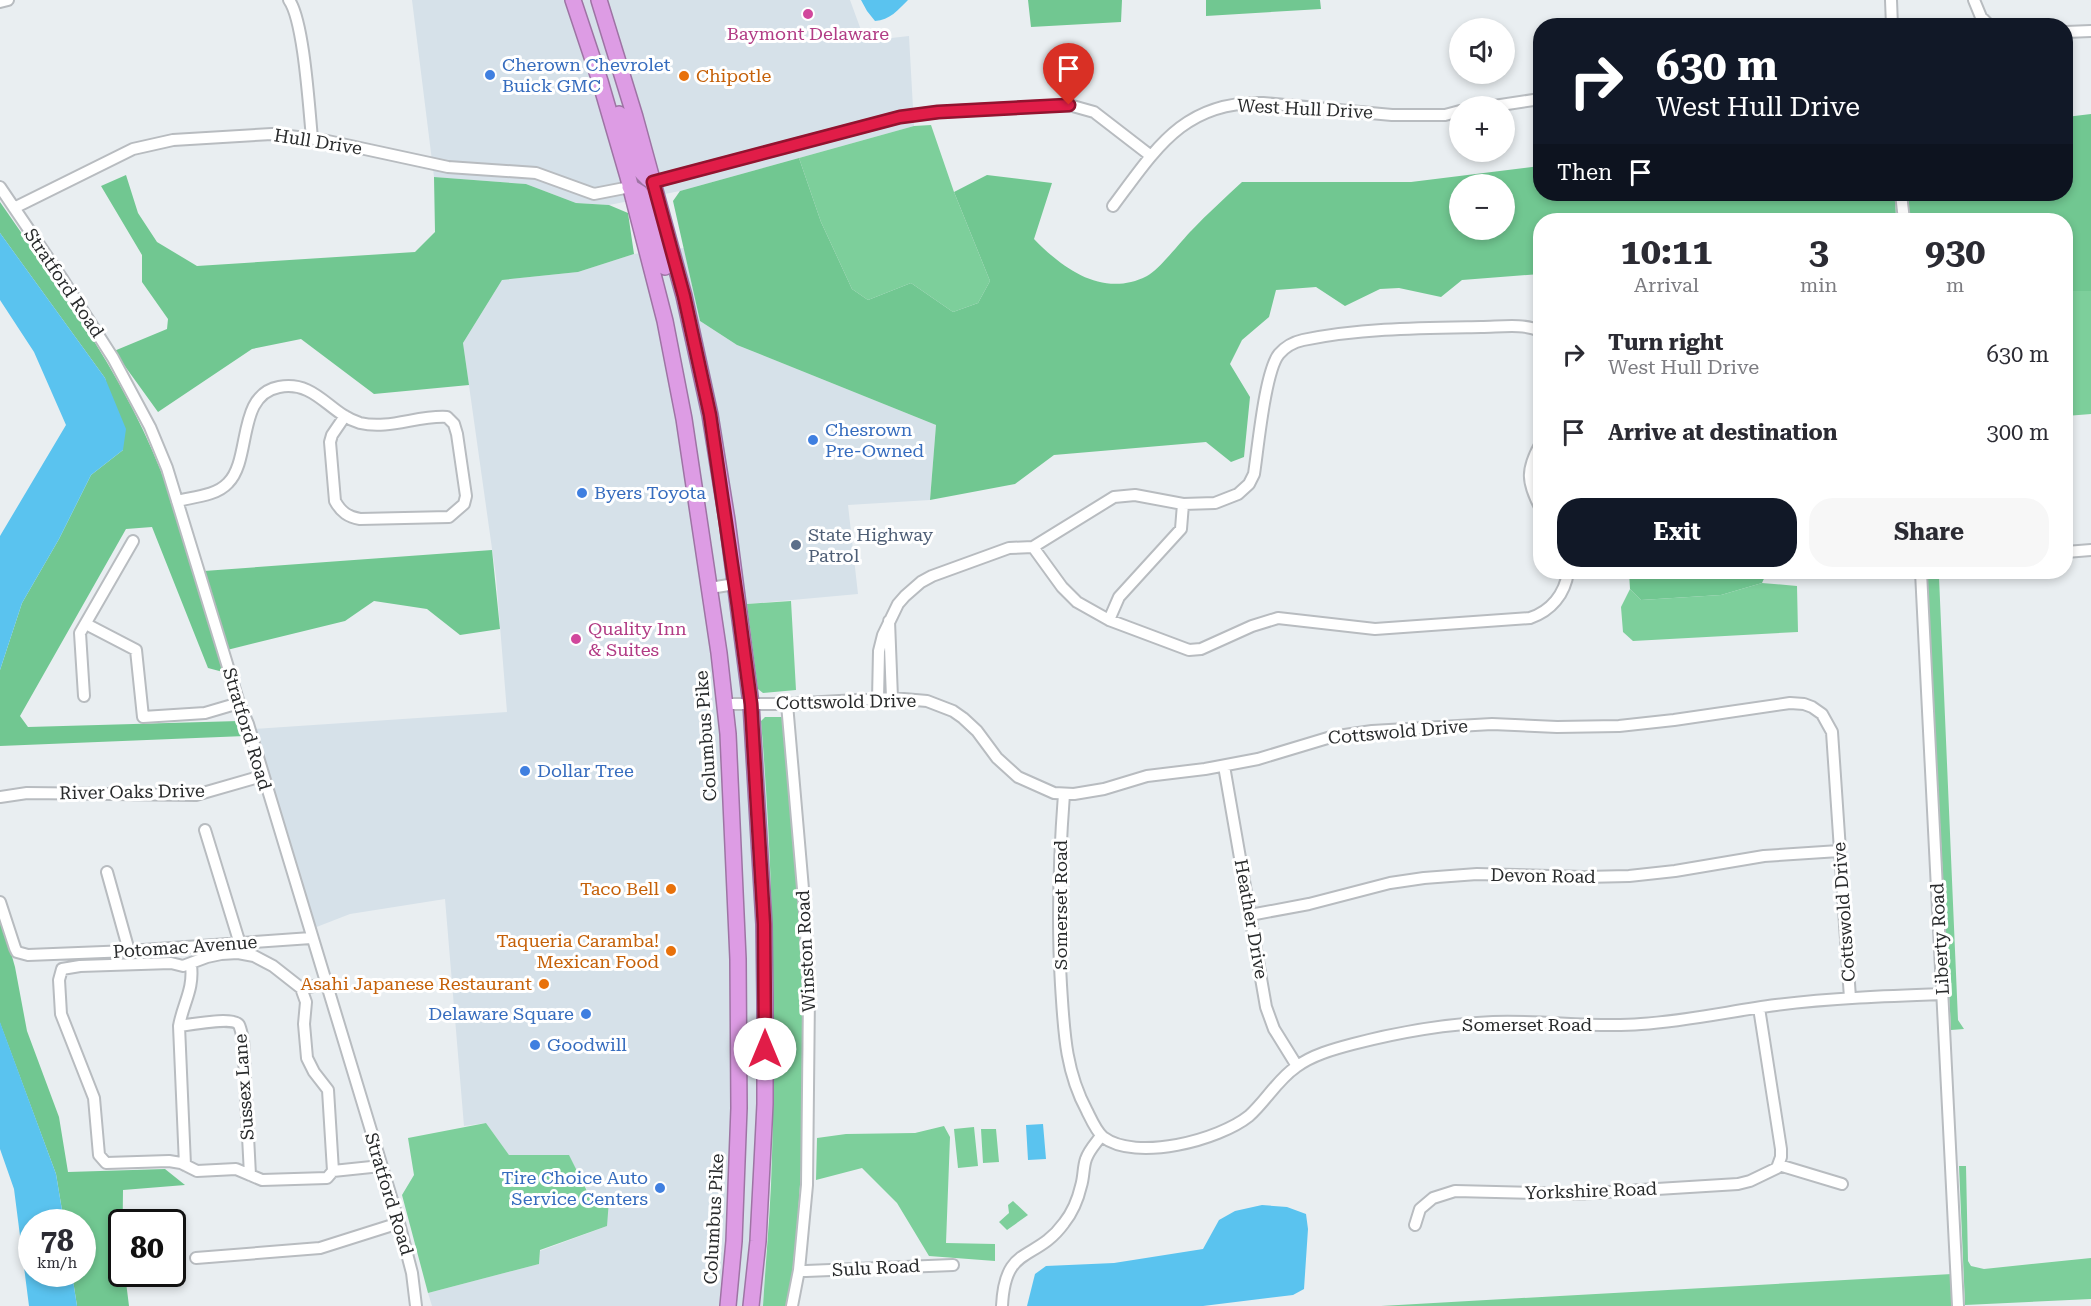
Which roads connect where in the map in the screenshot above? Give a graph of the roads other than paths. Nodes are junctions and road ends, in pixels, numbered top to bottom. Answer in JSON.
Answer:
{"nodes":[{"id":1,"x":8,"y":0,"type":"edge"},
{"id":2,"x":289,"y":0,"type":"edge"},
{"id":3,"x":573,"y":0,"type":"edge"},
{"id":4,"x":599,"y":0,"type":"edge"},
{"id":5,"x":1891,"y":0,"type":"edge"},
{"id":6,"x":1974,"y":0,"type":"edge"},
{"id":7,"x":0,"y":2,"type":"edge"},
{"id":8,"x":1892,"y":18,"type":"edge"},
{"id":9,"x":1982,"y":18,"type":"edge"},
{"id":10,"x":2091,"y":31,"type":"edge"},
{"id":11,"x":2073,"y":32,"type":"edge"},
{"id":12,"x":593,"y":59,"type":"junction"},
{"id":13,"x":1533,"y":100,"type":"edge"},
{"id":14,"x":1515,"y":103,"type":"edge"},
{"id":15,"x":1449,"y":114,"type":"edge"},
{"id":16,"x":312,"y":138,"type":"junction"},
{"id":17,"x":1151,"y":156,"type":"junction"},
{"id":18,"x":653,"y":182,"type":"junction"},
{"id":19,"x":0,"y":187,"type":"edge"},
{"id":20,"x":630,"y":187,"type":"junction"},
{"id":21,"x":1113,"y":206,"type":"dead end"},
{"id":22,"x":14,"y":208,"type":"junction"},
{"id":23,"x":684,"y":296,"type":"junction"},
{"id":24,"x":1533,"y":328,"type":"edge"},
{"id":25,"x":345,"y":416,"type":"junction"},
{"id":26,"x":1533,"y":460,"type":"edge"},
{"id":27,"x":1533,"y":494,"type":"edge"},
{"id":28,"x":177,"y":501,"type":"junction"},
{"id":29,"x":1183,"y":504,"type":"junction"},
{"id":30,"x":133,"y":541,"type":"dead end"},
{"id":31,"x":1033,"y":547,"type":"junction"},
{"id":32,"x":2091,"y":550,"type":"edge"},
{"id":33,"x":2073,"y":551,"type":"edge"},
{"id":34,"x":1566,"y":579,"type":"edge"},
{"id":35,"x":1921,"y":579,"type":"edge"},
{"id":36,"x":735,"y":584,"type":"junction"},
{"id":37,"x":710,"y":588,"type":"junction"},
{"id":38,"x":1109,"y":620,"type":"junction"},
{"id":39,"x":889,"y":621,"type":"junction"},
{"id":40,"x":86,"y":624,"type":"junction"},
{"id":41,"x":84,"y":696,"type":"dead end"},
{"id":42,"x":891,"y":698,"type":"junction"},
{"id":43,"x":878,"y":699,"type":"junction"},
{"id":44,"x":239,"y":703,"type":"junction"},
{"id":45,"x":724,"y":704,"type":"junction"},
{"id":46,"x":751,"y":704,"type":"junction"},
{"id":47,"x":787,"y":704,"type":"junction"},
{"id":48,"x":1224,"y":766,"type":"junction"},
{"id":49,"x":262,"y":776,"type":"junction"},
{"id":50,"x":1064,"y":794,"type":"junction"},
{"id":51,"x":0,"y":797,"type":"edge"},
{"id":52,"x":204,"y":830,"type":"dead end"},
{"id":53,"x":1839,"y":850,"type":"junction"},
{"id":54,"x":107,"y":872,"type":"dead end"},
{"id":55,"x":0,"y":902,"type":"edge"},
{"id":56,"x":1250,"y":915,"type":"junction"},
{"id":57,"x":311,"y":938,"type":"junction"},
{"id":58,"x":240,"y":944,"type":"junction"},
{"id":59,"x":129,"y":951,"type":"junction"},
{"id":60,"x":191,"y":964,"type":"junction"},
{"id":61,"x":326,"y":984,"type":"junction"},
{"id":62,"x":301,"y":988,"type":"junction"},
{"id":63,"x":1943,"y":994,"type":"junction"},
{"id":64,"x":1850,"y":998,"type":"junction"},
{"id":65,"x":1759,"y":1008,"type":"junction"},
{"id":66,"x":178,"y":1026,"type":"junction"},
{"id":67,"x":1297,"y":1066,"type":"junction"},
{"id":68,"x":1101,"y":1136,"type":"junction"},
{"id":69,"x":185,"y":1165,"type":"junction"},
{"id":70,"x":1779,"y":1165,"type":"junction"},
{"id":71,"x":381,"y":1166,"type":"junction"},
{"id":72,"x":333,"y":1171,"type":"junction"},
{"id":73,"x":250,"y":1175,"type":"junction"},
{"id":74,"x":1842,"y":1184,"type":"dead end"},
{"id":75,"x":399,"y":1223,"type":"junction"},
{"id":76,"x":1415,"y":1225,"type":"dead end"},
{"id":77,"x":196,"y":1258,"type":"dead end"},
{"id":78,"x":953,"y":1265,"type":"dead end"},
{"id":79,"x":799,"y":1270,"type":"junction"},
{"id":80,"x":416,"y":1306,"type":"edge"},
{"id":81,"x":728,"y":1306,"type":"edge"},
{"id":82,"x":751,"y":1306,"type":"edge"},
{"id":83,"x":792,"y":1306,"type":"edge"},
{"id":84,"x":1002,"y":1306,"type":"edge"},
{"id":85,"x":1958,"y":1306,"type":"edge"}],
"edges":[{"from":1,"to":7,"type":"street"},
{"from":2,"to":16,"type":"street"},
{"from":3,"to":12,"type":"highway","name":"Columbus Pike"},
{"from":4,"to":18,"type":"highway"},
{"from":5,"to":8,"type":"street"},
{"from":6,"to":9,"type":"street"},
{"from":10,"to":11,"type":"street"},
{"from":12,"to":18,"type":"highway"},
{"from":12,"to":20,"type":"highway","name":"Columbus Pike"},
{"from":13,"to":14,"type":"street"},
{"from":15,"to":17,"type":"street","name":"West Hull Drive"},
{"from":16,"to":20,"type":"street","name":"Hull Drive"},
{"from":16,"to":22,"type":"street","name":"Hull Drive"},
{"from":17,"to":18,"type":"street"},
{"from":17,"to":21,"type":"street","name":"West Hull Drive"},
{"from":18,"to":23,"type":"highway"},
{"from":19,"to":22,"type":"street","name":"Stratford Road"},
{"from":20,"to":23,"type":"highway"},
{"from":20,"to":37,"type":"highway","name":"Columbus Pike"},
{"from":22,"to":28,"type":"street","name":"Stratford Road"},
{"from":23,"to":36,"type":"highway"},
{"from":24,"to":29,"type":"street"},
{"from":25,"to":25,"type":"street"},
{"from":25,"to":28,"type":"street"},
{"from":26,"to":27,"type":"street"},
{"from":28,"to":44,"type":"street","name":"Stratford Road"},
{"from":29,"to":31,"type":"street"},
{"from":29,"to":38,"type":"street"},
{"from":30,"to":40,"type":"street"},
{"from":31,"to":38,"type":"street"},
{"from":31,"to":39,"type":"street"},
{"from":32,"to":33,"type":"street"},
{"from":34,"to":38,"type":"street"},
{"from":35,"to":63,"type":"street","name":"Liberty Road"},
{"from":36,"to":37,"type":"street"},
{"from":36,"to":46,"type":"highway"},
{"from":37,"to":45,"type":"highway","name":"Columbus Pike"},
{"from":39,"to":42,"type":"street"},
{"from":39,"to":43,"type":"street"},
{"from":40,"to":41,"type":"street"},
{"from":40,"to":44,"type":"street"},
{"from":42,"to":43,"type":"street","name":"Cottswold Drive"},
{"from":42,"to":50,"type":"street","name":"Cottswold Drive"},
{"from":43,"to":47,"type":"street","name":"Cottswold Drive"},
{"from":44,"to":49,"type":"street","name":"Stratford Road"},
{"from":45,"to":46,"type":"street","name":"Cottswold Drive"},
{"from":45,"to":81,"type":"highway","name":"Columbus Pike"},
{"from":46,"to":47,"type":"street","name":"Cottswold Drive"},
{"from":46,"to":82,"type":"highway"},
{"from":47,"to":79,"type":"street","name":"Winston Road"},
{"from":48,"to":50,"type":"street","name":"Cottswold Drive"},
{"from":48,"to":53,"type":"street","name":"Cottswold Drive"},
{"from":48,"to":56,"type":"street","name":"Heather Drive"},
{"from":49,"to":51,"type":"street","name":"River Oaks Drive"},
{"from":49,"to":57,"type":"street","name":"Stratford Road"},
{"from":50,"to":68,"type":"street","name":"Somerset Road"},
{"from":52,"to":58,"type":"street"},
{"from":53,"to":56,"type":"street","name":"Devon Road"},
{"from":53,"to":64,"type":"street","name":"Cottswold Drive"},
{"from":54,"to":59,"type":"street"},
{"from":55,"to":59,"type":"street","name":"Potomac Avenue"},
{"from":56,"to":67,"type":"street","name":"Heather Drive"},
{"from":57,"to":58,"type":"street","name":"Potomac Avenue"},
{"from":57,"to":61,"type":"street","name":"Stratford Road"},
{"from":58,"to":59,"type":"street","name":"Potomac Avenue"},
{"from":60,"to":62,"type":"street"},
{"from":60,"to":66,"type":"street"},
{"from":60,"to":69,"type":"street"},
{"from":61,"to":62,"type":"street"},
{"from":61,"to":71,"type":"street","name":"Stratford Road"},
{"from":62,"to":72,"type":"street"},
{"from":63,"to":64,"type":"street","name":"Somerset Road"},
{"from":63,"to":85,"type":"street","name":"Liberty Road"},
{"from":64,"to":65,"type":"street","name":"Somerset Road"},
{"from":65,"to":67,"type":"street","name":"Somerset Road"},
{"from":65,"to":70,"type":"street"},
{"from":66,"to":69,"type":"street"},
{"from":66,"to":73,"type":"street","name":"Sussex Lane"},
{"from":67,"to":68,"type":"street","name":"Somerset Road"},
{"from":68,"to":84,"type":"street"},
{"from":69,"to":73,"type":"street"},
{"from":70,"to":74,"type":"street"},
{"from":70,"to":76,"type":"street","name":"Yorkshire Road"},
{"from":71,"to":72,"type":"street"},
{"from":71,"to":75,"type":"street","name":"Stratford Road"},
{"from":72,"to":73,"type":"street"},
{"from":75,"to":77,"type":"street"},
{"from":75,"to":80,"type":"street","name":"Stratford Road"},
{"from":78,"to":79,"type":"street","name":"Sulu Road"},
{"from":79,"to":83,"type":"street","name":"Winston Road"}]}
